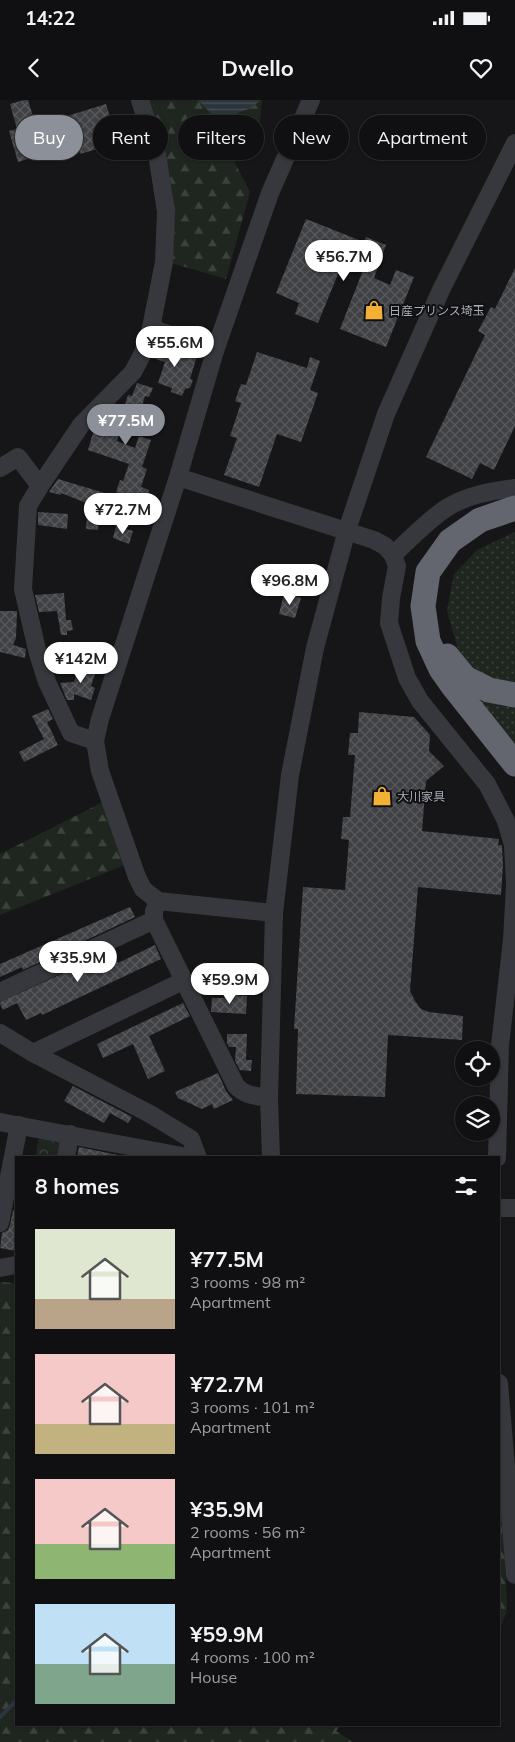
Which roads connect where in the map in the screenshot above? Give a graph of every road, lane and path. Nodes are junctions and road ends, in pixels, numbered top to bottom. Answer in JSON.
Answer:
{"nodes":[{"id":1,"x":140,"y":100,"type":"edge"},
{"id":2,"x":311,"y":100,"type":"edge"},
{"id":3,"x":515,"y":144,"type":"edge"},
{"id":4,"x":151,"y":328,"type":"junction"},
{"id":5,"x":215,"y":351,"type":"junction"},
{"id":6,"x":0,"y":468,"type":"edge"},
{"id":7,"x":178,"y":477,"type":"junction"},
{"id":8,"x":40,"y":486,"type":"junction"},
{"id":9,"x":515,"y":488,"type":"edge"},
{"id":10,"x":515,"y":508,"type":"edge"},
{"id":11,"x":515,"y":520,"type":"edge"},
{"id":12,"x":347,"y":530,"type":"junction"},
{"id":13,"x":393,"y":555,"type":"junction"},
{"id":14,"x":515,"y":695,"type":"edge"},
{"id":15,"x":95,"y":741,"type":"junction"},
{"id":16,"x":515,"y":764,"type":"edge"},
{"id":17,"x":158,"y":901,"type":"junction"},
{"id":18,"x":274,"y":913,"type":"junction"},
{"id":19,"x":154,"y":920,"type":"junction"},
{"id":20,"x":513,"y":940,"type":"edge"},
{"id":21,"x":183,"y":981,"type":"junction"},
{"id":22,"x":0,"y":992,"type":"edge"},
{"id":23,"x":0,"y":1033,"type":"edge"},
{"id":24,"x":33,"y":1053,"type":"junction"},
{"id":25,"x":269,"y":1098,"type":"junction"},
{"id":26,"x":0,"y":1122,"type":"edge"},
{"id":27,"x":19,"y":1125,"type":"junction"},
{"id":28,"x":70,"y":1134,"type":"junction"},
{"id":29,"x":15,"y":1156,"type":"edge"},
{"id":30,"x":66,"y":1156,"type":"edge"},
{"id":31,"x":179,"y":1156,"type":"edge"},
{"id":32,"x":197,"y":1156,"type":"edge"},
{"id":33,"x":271,"y":1156,"type":"edge"},
{"id":34,"x":497,"y":1156,"type":"edge"},
{"id":35,"x":15,"y":1160,"type":"edge"},
{"id":36,"x":10,"y":1204,"type":"edge"},
{"id":37,"x":500,"y":1208,"type":"edge"},
{"id":38,"x":515,"y":1208,"type":"edge"},
{"id":39,"x":0,"y":1223,"type":"edge"},
{"id":40,"x":15,"y":1265,"type":"edge"},
{"id":41,"x":0,"y":1268,"type":"edge"},
{"id":42,"x":500,"y":1395,"type":"edge"},
{"id":43,"x":515,"y":1575,"type":"edge"}],
"edges":[{"from":1,"to":4,"type":"street"},
{"from":2,"to":5,"type":"street"},
{"from":3,"to":12,"type":"street"},
{"from":4,"to":5,"type":"street"},
{"from":4,"to":8,"type":"street"},
{"from":5,"to":7,"type":"street"},
{"from":6,"to":8,"type":"street"},
{"from":7,"to":12,"type":"street"},
{"from":7,"to":15,"type":"street"},
{"from":8,"to":15,"type":"street"},
{"from":9,"to":13,"type":"street"},
{"from":10,"to":16,"type":"highway"},
{"from":11,"to":14,"type":"highway"},
{"from":12,"to":13,"type":"street"},
{"from":12,"to":18,"type":"street"},
{"from":13,"to":20,"type":"street"},
{"from":15,"to":17,"type":"street"},
{"from":17,"to":18,"type":"street"},
{"from":17,"to":19,"type":"street"},
{"from":18,"to":25,"type":"street"},
{"from":19,"to":21,"type":"street"},
{"from":19,"to":22,"type":"street"},
{"from":20,"to":34,"type":"street"},
{"from":21,"to":24,"type":"street"},
{"from":21,"to":25,"type":"street"},
{"from":23,"to":24,"type":"street"},
{"from":24,"to":32,"type":"street"},
{"from":25,"to":33,"type":"street"},
{"from":26,"to":27,"type":"street"},
{"from":27,"to":28,"type":"street"},
{"from":27,"to":29,"type":"street"},
{"from":28,"to":30,"type":"street"},
{"from":28,"to":31,"type":"street"},
{"from":35,"to":36,"type":"street"},
{"from":36,"to":39,"type":"street"},
{"from":37,"to":38,"type":"street"},
{"from":40,"to":41,"type":"street"},
{"from":42,"to":43,"type":"street"}]}
